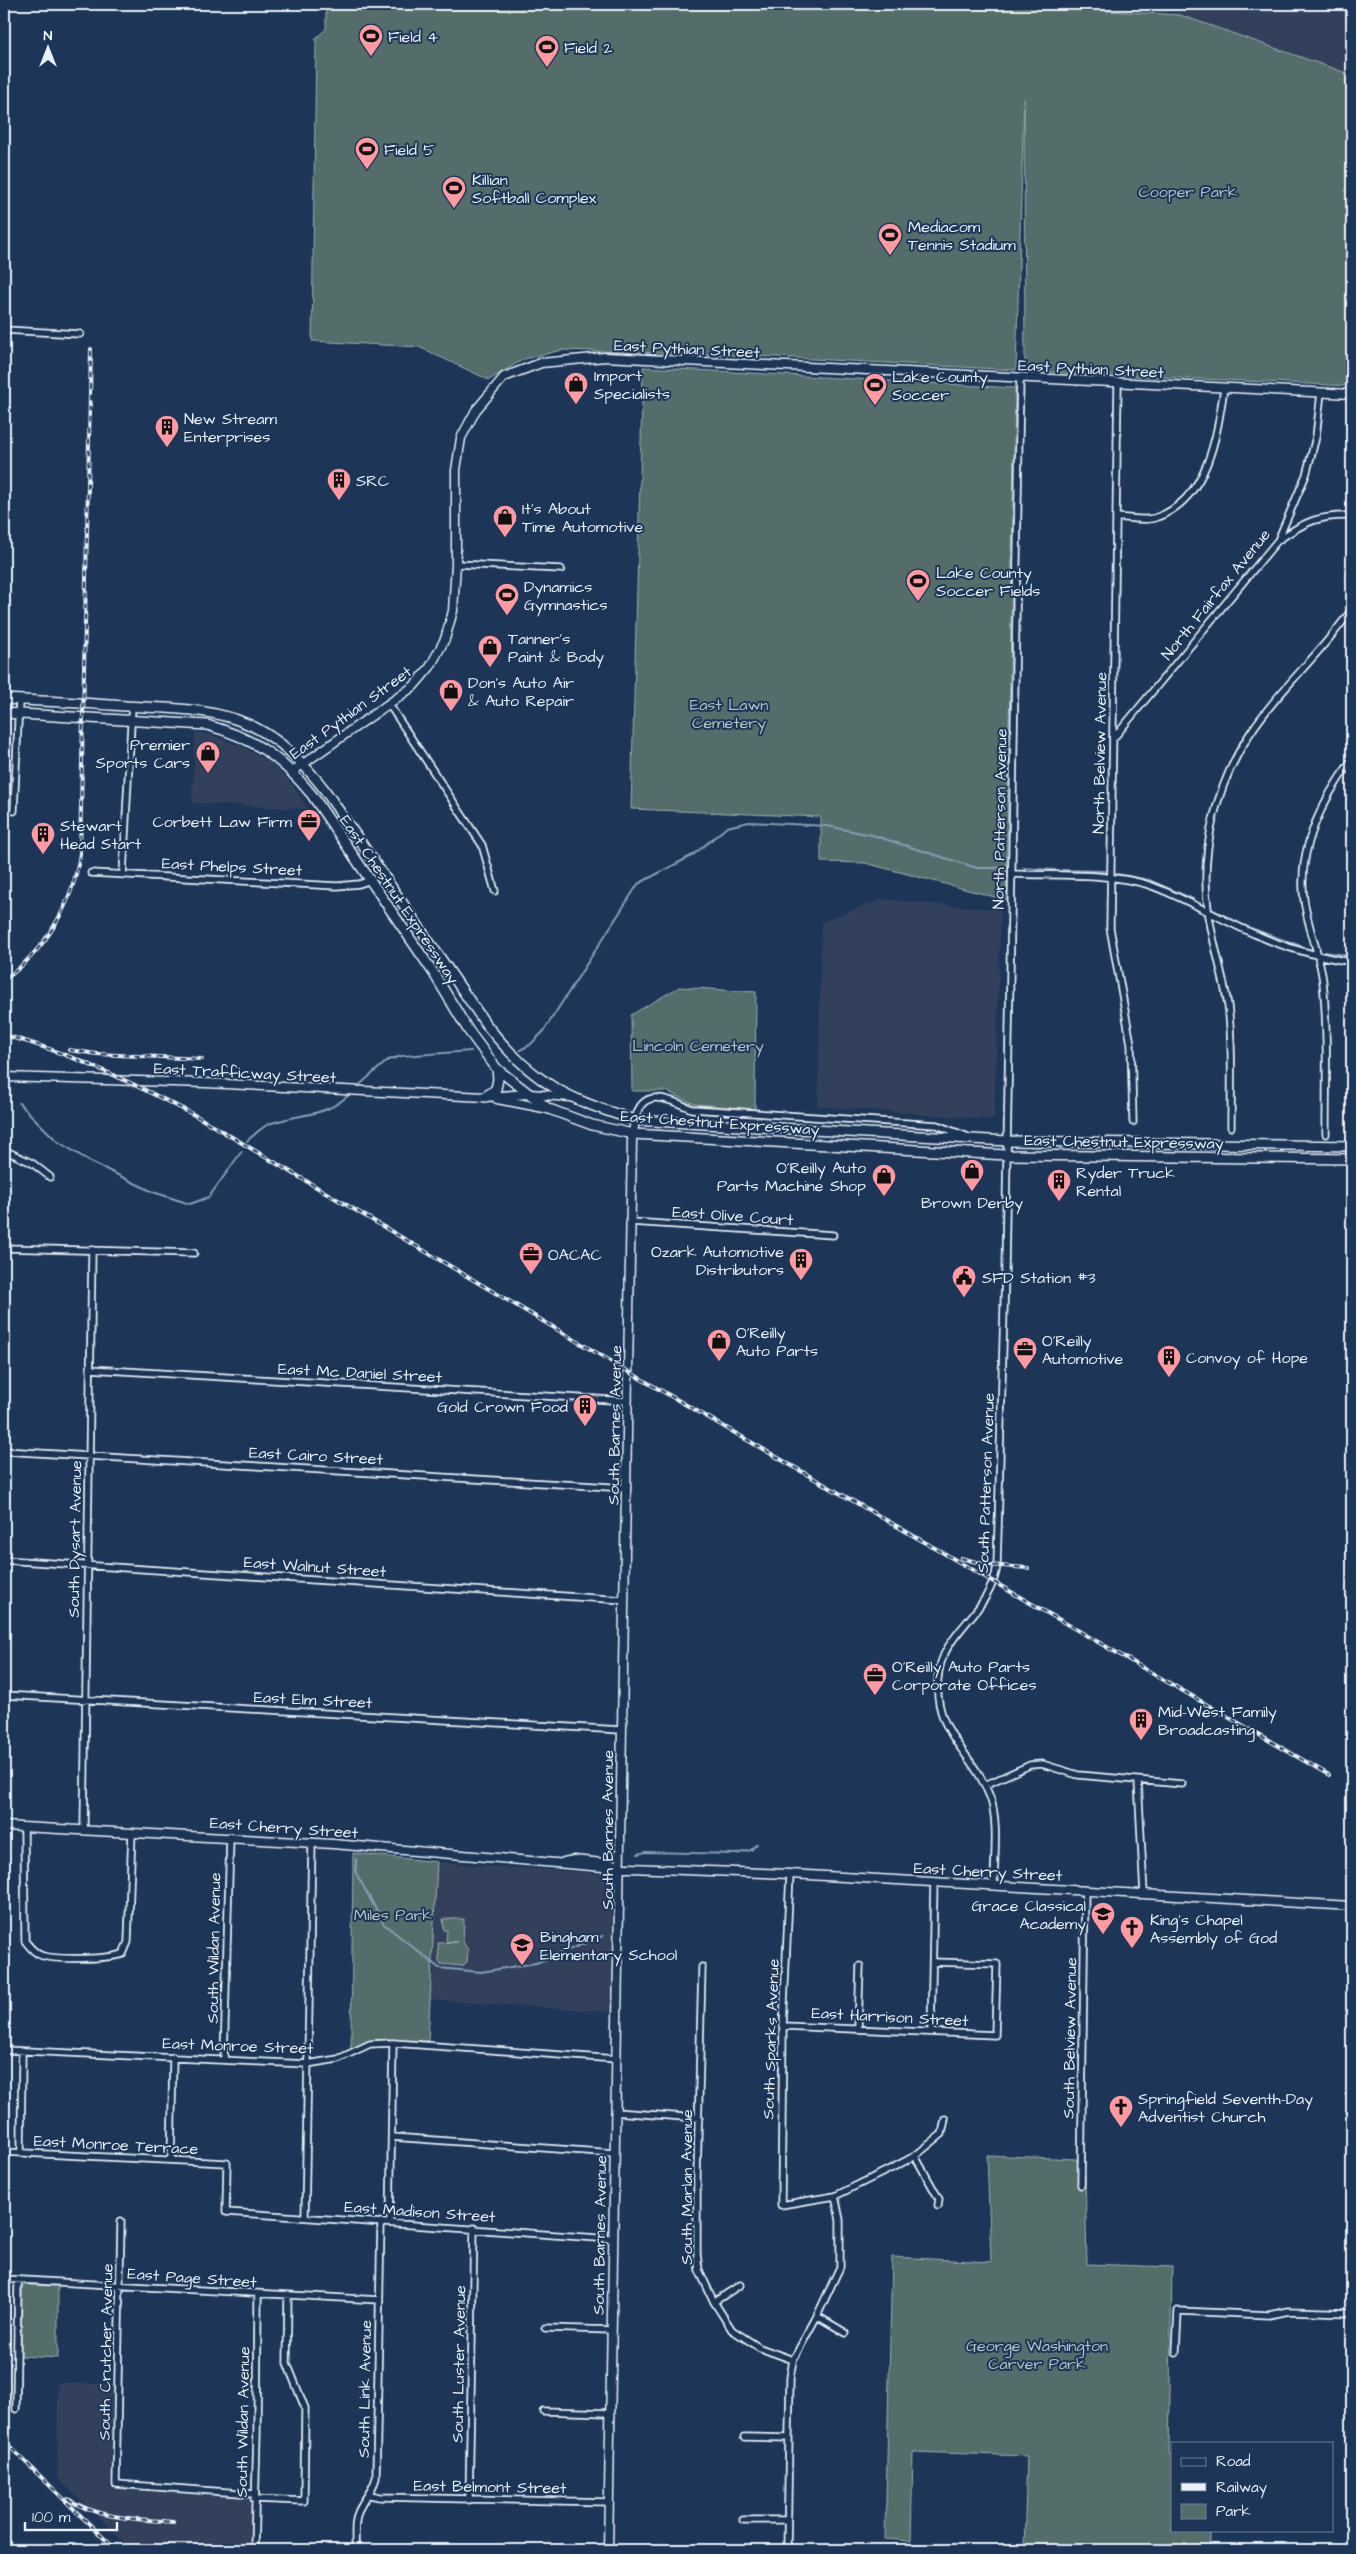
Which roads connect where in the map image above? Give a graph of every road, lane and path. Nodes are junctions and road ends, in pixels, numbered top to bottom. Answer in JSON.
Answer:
{"nodes":[{"id":1,"x":4,"y":330,"type":"edge"},
{"id":2,"x":80,"y":334,"type":"dead end"},
{"id":3,"x":1020,"y":378,"type":"junction"},
{"id":4,"x":1118,"y":383,"type":"junction"},
{"id":5,"x":1224,"y":388,"type":"junction"},
{"id":6,"x":1321,"y":393,"type":"junction"},
{"id":7,"x":1352,"y":394,"type":"edge"},
{"id":8,"x":1352,"y":516,"type":"edge"},
{"id":9,"x":1116,"y":517,"type":"junction"},
{"id":10,"x":1290,"y":517,"type":"junction"},
{"id":11,"x":1302,"y":523,"type":"junction"},
{"id":12,"x":1278,"y":540,"type":"junction"},
{"id":13,"x":456,"y":564,"type":"junction"},
{"id":14,"x":561,"y":569,"type":"dead end"},
{"id":15,"x":1352,"y":609,"type":"edge"},
{"id":16,"x":4,"y":698,"type":"edge"},
{"id":17,"x":19,"y":700,"type":"junction"},
{"id":18,"x":388,"y":704,"type":"junction"},
{"id":19,"x":132,"y":706,"type":"junction"},
{"id":20,"x":4,"y":713,"type":"edge"},
{"id":21,"x":18,"y":714,"type":"junction"},
{"id":22,"x":132,"y":719,"type":"junction"},
{"id":23,"x":1113,"y":739,"type":"junction"},
{"id":24,"x":1352,"y":760,"type":"edge"},
{"id":25,"x":304,"y":763,"type":"junction"},
{"id":26,"x":293,"y":771,"type":"junction"},
{"id":27,"x":14,"y":811,"type":"dead end"},
{"id":28,"x":91,"y":872,"type":"dead end"},
{"id":29,"x":124,"y":874,"type":"junction"},
{"id":30,"x":1012,"y":874,"type":"junction"},
{"id":31,"x":1110,"y":878,"type":"junction"},
{"id":32,"x":371,"y":880,"type":"junction"},
{"id":33,"x":495,"y":891,"type":"dead end"},
{"id":34,"x":1208,"y":910,"type":"junction"},
{"id":35,"x":1320,"y":957,"type":"junction"},
{"id":36,"x":1352,"y":962,"type":"edge"},
{"id":37,"x":497,"y":1069,"type":"junction"},
{"id":38,"x":4,"y":1076,"type":"edge"},
{"id":39,"x":529,"y":1094,"type":"junction"},
{"id":40,"x":485,"y":1097,"type":"junction"},
{"id":41,"x":572,"y":1098,"type":"junction"},
{"id":42,"x":549,"y":1109,"type":"junction"},
{"id":43,"x":635,"y":1120,"type":"junction"},
{"id":44,"x":1133,"y":1122,"type":"dead end"},
{"id":45,"x":1231,"y":1127,"type":"dead end"},
{"id":46,"x":633,"y":1134,"type":"junction"},
{"id":47,"x":1326,"y":1134,"type":"dead end"},
{"id":48,"x":972,"y":1139,"type":"junction"},
{"id":49,"x":1007,"y":1141,"type":"junction"},
{"id":50,"x":1352,"y":1146,"type":"edge"},
{"id":51,"x":4,"y":1150,"type":"edge"},
{"id":52,"x":1006,"y":1155,"type":"junction"},
{"id":53,"x":1352,"y":1160,"type":"edge"},
{"id":54,"x":50,"y":1177,"type":"dead end"},
{"id":55,"x":631,"y":1222,"type":"junction"},
{"id":56,"x":833,"y":1235,"type":"dead end"},
{"id":57,"x":4,"y":1248,"type":"edge"},
{"id":58,"x":92,"y":1250,"type":"junction"},
{"id":59,"x":194,"y":1253,"type":"dead end"},
{"id":60,"x":1005,"y":1260,"type":"joint"},
{"id":61,"x":90,"y":1369,"type":"junction"},
{"id":62,"x":628,"y":1402,"type":"junction"},
{"id":63,"x":4,"y":1450,"type":"edge"},
{"id":64,"x":89,"y":1455,"type":"junction"},
{"id":65,"x":627,"y":1488,"type":"junction"},
{"id":66,"x":4,"y":1560,"type":"edge"},
{"id":67,"x":88,"y":1565,"type":"junction"},
{"id":68,"x":624,"y":1600,"type":"junction"},
{"id":69,"x":4,"y":1695,"type":"edge"},
{"id":70,"x":86,"y":1700,"type":"junction"},
{"id":71,"x":621,"y":1730,"type":"junction"},
{"id":72,"x":1138,"y":1781,"type":"junction"},
{"id":73,"x":1182,"y":1784,"type":"dead end"},
{"id":74,"x":985,"y":1785,"type":"junction"},
{"id":75,"x":4,"y":1826,"type":"edge"},
{"id":76,"x":24,"y":1827,"type":"junction"},
{"id":77,"x":84,"y":1829,"type":"junction"},
{"id":78,"x":132,"y":1832,"type":"junction"},
{"id":79,"x":230,"y":1837,"type":"junction"},
{"id":80,"x":312,"y":1842,"type":"junction"},
{"id":81,"x":621,"y":1866,"type":"junction"},
{"id":82,"x":790,"y":1874,"type":"junction"},
{"id":83,"x":934,"y":1881,"type":"junction"},
{"id":84,"x":994,"y":1885,"type":"junction"},
{"id":85,"x":1084,"y":1890,"type":"junction"},
{"id":86,"x":1144,"y":1894,"type":"junction"},
{"id":87,"x":1352,"y":1906,"type":"edge"},
{"id":88,"x":933,"y":1962,"type":"junction"},
{"id":89,"x":860,"y":1966,"type":"dead end"},
{"id":90,"x":702,"y":1967,"type":"dead end"},
{"id":91,"x":783,"y":2026,"type":"junction"},
{"id":92,"x":858,"y":2028,"type":"junction"},
{"id":93,"x":931,"y":2032,"type":"junction"},
{"id":94,"x":393,"y":2042,"type":"junction"},
{"id":95,"x":4,"y":2050,"type":"edge"},
{"id":96,"x":22,"y":2051,"type":"junction"},
{"id":97,"x":173,"y":2057,"type":"junction"},
{"id":98,"x":224,"y":2059,"type":"junction"},
{"id":99,"x":616,"y":2059,"type":"junction"},
{"id":100,"x":307,"y":2064,"type":"junction"},
{"id":101,"x":615,"y":2112,"type":"junction"},
{"id":102,"x":699,"y":2118,"type":"junction"},
{"id":103,"x":945,"y":2119,"type":"dead end"},
{"id":104,"x":392,"y":2137,"type":"junction"},
{"id":105,"x":4,"y":2152,"type":"edge"},
{"id":106,"x":21,"y":2153,"type":"junction"},
{"id":107,"x":614,"y":2153,"type":"junction"},
{"id":108,"x":915,"y":2156,"type":"junction"},
{"id":109,"x":171,"y":2160,"type":"junction"},
{"id":110,"x":1081,"y":2185,"type":"dead end"},
{"id":111,"x":835,"y":2196,"type":"junction"},
{"id":112,"x":938,"y":2206,"type":"dead end"},
{"id":113,"x":226,"y":2212,"type":"joint"},
{"id":114,"x":305,"y":2217,"type":"junction"},
{"id":115,"x":121,"y":2221,"type":"dead end"},
{"id":116,"x":381,"y":2222,"type":"junction"},
{"id":117,"x":390,"y":2223,"type":"junction"},
{"id":118,"x":474,"y":2228,"type":"junction"},
{"id":119,"x":612,"y":2239,"type":"junction"},
{"id":120,"x":4,"y":2279,"type":"edge"},
{"id":121,"x":18,"y":2280,"type":"junction"},
{"id":122,"x":740,"y":2285,"type":"dead end"},
{"id":123,"x":120,"y":2286,"type":"junction"},
{"id":124,"x":258,"y":2294,"type":"junction"},
{"id":125,"x":288,"y":2296,"type":"junction"},
{"id":126,"x":379,"y":2300,"type":"junction"},
{"id":127,"x":714,"y":2302,"type":"junction"},
{"id":128,"x":1352,"y":2313,"type":"edge"},
{"id":129,"x":817,"y":2316,"type":"junction"},
{"id":130,"x":545,"y":2328,"type":"dead end"},
{"id":131,"x":611,"y":2330,"type":"junction"},
{"id":132,"x":846,"y":2333,"type":"dead end"},
{"id":133,"x":1176,"y":2352,"type":"dead end"},
{"id":134,"x":793,"y":2360,"type":"junction"},
{"id":135,"x":16,"y":2409,"type":"dead end"},
{"id":136,"x":543,"y":2412,"type":"dead end"},
{"id":137,"x":609,"y":2413,"type":"junction"},
{"id":138,"x":744,"y":2437,"type":"dead end"},
{"id":139,"x":789,"y":2438,"type":"junction"},
{"id":140,"x":370,"y":2495,"type":"junction"},
{"id":141,"x":254,"y":2496,"type":"junction"},
{"id":142,"x":469,"y":2500,"type":"junction"},
{"id":143,"x":609,"y":2502,"type":"junction"},
{"id":144,"x":743,"y":2520,"type":"dead end"},
{"id":145,"x":788,"y":2520,"type":"junction"},
{"id":146,"x":254,"y":2550,"type":"edge"},
{"id":147,"x":355,"y":2550,"type":"edge"},
{"id":148,"x":608,"y":2550,"type":"edge"},
{"id":149,"x":787,"y":2550,"type":"edge"}],
"edges":[{"from":1,"to":2,"type":"street"},
{"from":3,"to":4,"type":"street","name":"East Pythian Street"},
{"from":3,"to":13,"type":"street","name":"East Pythian Street"},
{"from":3,"to":30,"type":"street","name":"North Patterson Avenue"},
{"from":4,"to":5,"type":"street","name":"East Pythian Street"},
{"from":4,"to":9,"type":"street","name":"North Belview Avenue"},
{"from":5,"to":6,"type":"street","name":"East Pythian Street"},
{"from":5,"to":9,"type":"street"},
{"from":6,"to":7,"type":"street","name":"East Pythian Street"},
{"from":6,"to":10,"type":"street","name":"North Fairfax Avenue"},
{"from":8,"to":11,"type":"street"},
{"from":9,"to":23,"type":"street","name":"North Belview Avenue"},
{"from":10,"to":11,"type":"street"},
{"from":10,"to":12,"type":"street","name":"North Fairfax Avenue"},
{"from":11,"to":12,"type":"street"},
{"from":12,"to":23,"type":"street","name":"North Fairfax Avenue"},
{"from":13,"to":14,"type":"street"},
{"from":13,"to":18,"type":"street","name":"East Pythian Street"},
{"from":15,"to":34,"type":"street"},
{"from":16,"to":17,"type":"main road","name":"East Chestnut Expressway"},
{"from":17,"to":19,"type":"main road","name":"East Chestnut Expressway"},
{"from":17,"to":21,"type":"street"},
{"from":18,"to":25,"type":"street","name":"East Pythian Street"},
{"from":18,"to":33,"type":"street"},
{"from":19,"to":22,"type":"street"},
{"from":19,"to":25,"type":"main road","name":"East Chestnut Expressway"},
{"from":20,"to":21,"type":"main road","name":"East Chestnut Expressway"},
{"from":21,"to":22,"type":"main road","name":"East Chestnut Expressway"},
{"from":21,"to":27,"type":"street"},
{"from":22,"to":26,"type":"main road","name":"East Chestnut Expressway"},
{"from":22,"to":29,"type":"street"},
{"from":23,"to":31,"type":"street","name":"North Belview Avenue"},
{"from":24,"to":35,"type":"street"},
{"from":25,"to":26,"type":"street","name":"East Pythian Street"},
{"from":25,"to":41,"type":"main road","name":"East Chestnut Expressway"},
{"from":26,"to":32,"type":"main road","name":"East Chestnut Expressway"},
{"from":28,"to":29,"type":"street","name":"East Phelps Street"},
{"from":29,"to":32,"type":"street","name":"East Phelps Street"},
{"from":30,"to":31,"type":"street"},
{"from":30,"to":49,"type":"street","name":"North Patterson Avenue"},
{"from":31,"to":34,"type":"street"},
{"from":31,"to":44,"type":"street","name":"North Belview Avenue"},
{"from":32,"to":37,"type":"main road","name":"East Chestnut Expressway"},
{"from":34,"to":35,"type":"street"},
{"from":34,"to":45,"type":"street"},
{"from":35,"to":36,"type":"street"},
{"from":35,"to":47,"type":"street"},
{"from":37,"to":39,"type":"main road","name":"East Chestnut Expressway"},
{"from":37,"to":40,"type":"main road"},
{"from":38,"to":40,"type":"street","name":"East Trafficway Street"},
{"from":39,"to":40,"type":"street","name":"East Trafficway Street"},
{"from":39,"to":41,"type":"street","name":"East Trafficway Street"},
{"from":39,"to":42,"type":"main road","name":"East Chestnut Expressway"},
{"from":40,"to":42,"type":"street","name":"East Trafficway Street"},
{"from":41,"to":43,"type":"main road","name":"East Chestnut Expressway"},
{"from":42,"to":46,"type":"main road","name":"East Chestnut Expressway"},
{"from":43,"to":46,"type":"street","name":"South Barnes Avenue"},
{"from":43,"to":48,"type":"main road","name":"East Chestnut Expressway"},
{"from":43,"to":48,"type":"street"},
{"from":46,"to":52,"type":"main road","name":"East Chestnut Expressway"},
{"from":46,"to":55,"type":"street","name":"South Barnes Avenue"},
{"from":48,"to":49,"type":"main road","name":"East Chestnut Expressway"},
{"from":49,"to":50,"type":"main road","name":"East Chestnut Expressway"},
{"from":49,"to":52,"type":"street","name":"North Patterson Avenue"},
{"from":51,"to":54,"type":"street"},
{"from":52,"to":53,"type":"main road","name":"East Chestnut Expressway"},
{"from":52,"to":60,"type":"street","name":"North Patterson Avenue"},
{"from":55,"to":56,"type":"street","name":"East Olive Court"},
{"from":55,"to":62,"type":"street","name":"South Barnes Avenue"},
{"from":57,"to":58,"type":"street"},
{"from":58,"to":59,"type":"street"},
{"from":58,"to":61,"type":"street","name":"South Dysart Avenue"},
{"from":60,"to":74,"type":"street","name":"South Patterson Avenue"},
{"from":61,"to":62,"type":"street","name":"East Mc Daniel Street"},
{"from":61,"to":64,"type":"street","name":"South Dysart Avenue"},
{"from":62,"to":65,"type":"street","name":"South Barnes Avenue"},
{"from":63,"to":64,"type":"street","name":"East Cairo Street"},
{"from":64,"to":65,"type":"street","name":"East Cairo Street"},
{"from":64,"to":67,"type":"street","name":"South Dysart Avenue"},
{"from":65,"to":68,"type":"street","name":"South Barnes Avenue"},
{"from":66,"to":67,"type":"street","name":"East Walnut Street"},
{"from":67,"to":68,"type":"street","name":"East Walnut Street"},
{"from":67,"to":70,"type":"street","name":"South Dysart Avenue"},
{"from":68,"to":71,"type":"street","name":"South Barnes Avenue"},
{"from":69,"to":70,"type":"street","name":"East Elm Street"},
{"from":70,"to":71,"type":"street","name":"East Elm Street"},
{"from":70,"to":77,"type":"street","name":"South Dysart Avenue"},
{"from":71,"to":81,"type":"street","name":"South Barnes Avenue"},
{"from":72,"to":73,"type":"street"},
{"from":72,"to":74,"type":"street"},
{"from":72,"to":86,"type":"street"},
{"from":74,"to":84,"type":"street","name":"South Patterson Avenue"},
{"from":75,"to":76,"type":"street","name":"East Cherry Street"},
{"from":76,"to":77,"type":"street","name":"East Cherry Street"},
{"from":76,"to":78,"type":"street"},
{"from":77,"to":78,"type":"street","name":"East Cherry Street"},
{"from":78,"to":79,"type":"street","name":"East Cherry Street"},
{"from":79,"to":80,"type":"street","name":"East Cherry Street"},
{"from":79,"to":98,"type":"street","name":"South Wildan Avenue"},
{"from":80,"to":81,"type":"street","name":"East Cherry Street"},
{"from":80,"to":100,"type":"street"},
{"from":81,"to":82,"type":"street","name":"East Cherry Street"},
{"from":81,"to":99,"type":"street","name":"South Barnes Avenue"},
{"from":82,"to":83,"type":"street","name":"East Cherry Street"},
{"from":82,"to":91,"type":"street","name":"South Sparks Avenue"},
{"from":83,"to":84,"type":"street","name":"East Cherry Street"},
{"from":83,"to":88,"type":"street"},
{"from":84,"to":85,"type":"street","name":"East Cherry Street"},
{"from":85,"to":86,"type":"street","name":"East Cherry Street"},
{"from":85,"to":110,"type":"street","name":"South Belview Avenue"},
{"from":86,"to":87,"type":"street","name":"East Cherry Street"},
{"from":88,"to":93,"type":"street"},
{"from":88,"to":93,"type":"street","name":"East Harrison Street"},
{"from":89,"to":92,"type":"street"},
{"from":90,"to":102,"type":"street","name":"South Marlan Avenue"},
{"from":91,"to":92,"type":"street","name":"East Harrison Street"},
{"from":91,"to":111,"type":"street","name":"South Sparks Avenue"},
{"from":92,"to":93,"type":"street","name":"East Harrison Street"},
{"from":94,"to":99,"type":"street","name":"East Monroe Street"},
{"from":94,"to":100,"type":"street","name":"East Monroe Street"},
{"from":94,"to":104,"type":"street"},
{"from":95,"to":96,"type":"street","name":"East Monroe Street"},
{"from":96,"to":97,"type":"street","name":"East Monroe Street"},
{"from":96,"to":106,"type":"street"},
{"from":97,"to":98,"type":"street","name":"East Monroe Street"},
{"from":97,"to":109,"type":"street"},
{"from":98,"to":100,"type":"street","name":"East Monroe Street"},
{"from":99,"to":101,"type":"street","name":"South Barnes Avenue"},
{"from":100,"to":114,"type":"street"},
{"from":101,"to":102,"type":"street"},
{"from":101,"to":107,"type":"street","name":"South Barnes Avenue"},
{"from":102,"to":127,"type":"street","name":"South Marlan Avenue"},
{"from":103,"to":108,"type":"street"},
{"from":104,"to":107,"type":"street"},
{"from":104,"to":117,"type":"street"},
{"from":105,"to":106,"type":"street","name":"East Monroe Terrace"},
{"from":106,"to":109,"type":"street","name":"East Monroe Terrace"},
{"from":107,"to":119,"type":"street","name":"South Barnes Avenue"},
{"from":108,"to":111,"type":"street"},
{"from":108,"to":112,"type":"street"},
{"from":109,"to":113,"type":"street","name":"East Monroe Terrace"},
{"from":111,"to":129,"type":"street"},
{"from":113,"to":114,"type":"street","name":"East Madison Street"},
{"from":114,"to":116,"type":"street","name":"East Madison Street"},
{"from":115,"to":123,"type":"street","name":"South Crutcher Avenue"},
{"from":116,"to":117,"type":"street","name":"East Madison Street"},
{"from":116,"to":126,"type":"street","name":"South Link Avenue"},
{"from":117,"to":118,"type":"street","name":"East Madison Street"},
{"from":118,"to":119,"type":"street","name":"East Madison Street"},
{"from":118,"to":142,"type":"street","name":"South Luster Avenue"},
{"from":119,"to":131,"type":"street","name":"South Barnes Avenue"},
{"from":120,"to":121,"type":"street","name":"East Page Street"},
{"from":121,"to":123,"type":"street","name":"East Page Street"},
{"from":121,"to":135,"type":"street"},
{"from":122,"to":127,"type":"street"},
{"from":123,"to":124,"type":"street","name":"East Page Street"},
{"from":123,"to":141,"type":"street","name":"South Crutcher Avenue"},
{"from":124,"to":125,"type":"street","name":"East Page Street"},
{"from":124,"to":141,"type":"street","name":"South Wildan Avenue"},
{"from":125,"to":126,"type":"street","name":"East Page Street"},
{"from":125,"to":141,"type":"street"},
{"from":126,"to":140,"type":"street","name":"South Link Avenue"},
{"from":127,"to":134,"type":"street","name":"South Marlan Avenue"},
{"from":128,"to":133,"type":"street"},
{"from":129,"to":132,"type":"street"},
{"from":129,"to":134,"type":"street"},
{"from":130,"to":131,"type":"street"},
{"from":131,"to":137,"type":"street","name":"South Barnes Avenue"},
{"from":134,"to":139,"type":"street"},
{"from":136,"to":137,"type":"street"},
{"from":137,"to":143,"type":"street","name":"South Barnes Avenue"},
{"from":138,"to":139,"type":"street"},
{"from":139,"to":145,"type":"street"},
{"from":140,"to":142,"type":"street","name":"East Belmont Street"},
{"from":140,"to":147,"type":"street","name":"South Link Avenue"},
{"from":141,"to":146,"type":"street","name":"South Wildan Avenue"},
{"from":142,"to":143,"type":"street","name":"East Belmont Street"},
{"from":143,"to":148,"type":"street","name":"South Barnes Avenue"},
{"from":144,"to":145,"type":"street"},
{"from":145,"to":149,"type":"street"}]}
